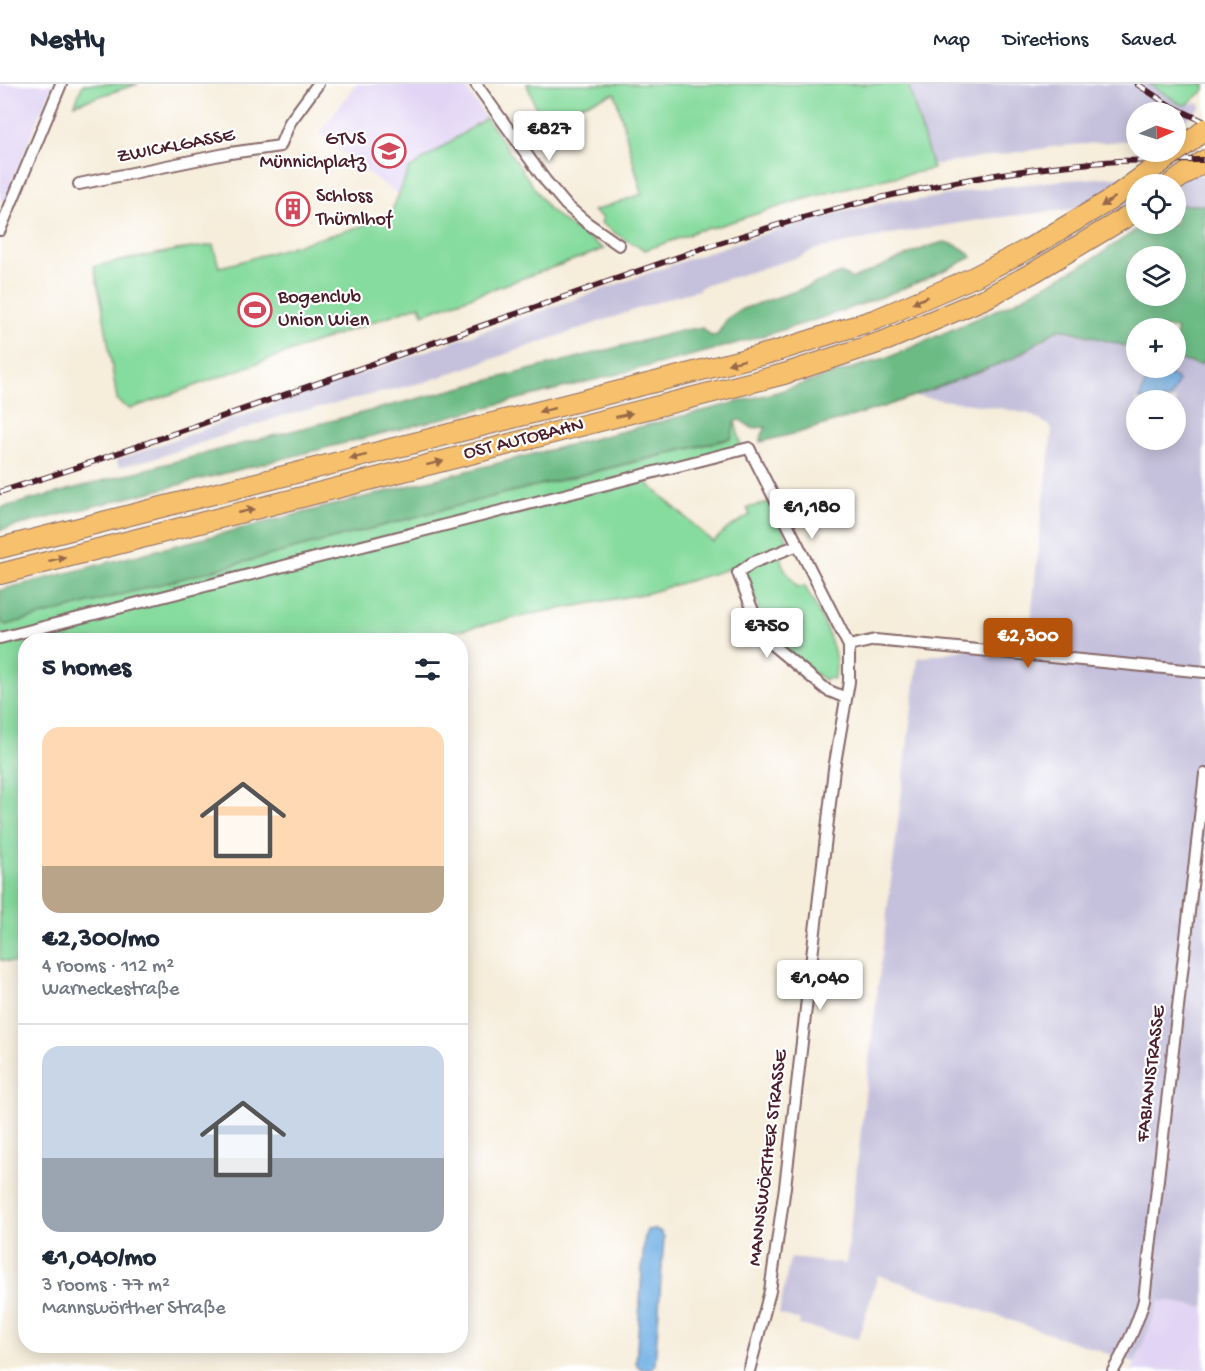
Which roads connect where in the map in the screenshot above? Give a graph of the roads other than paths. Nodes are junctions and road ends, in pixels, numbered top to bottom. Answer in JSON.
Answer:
{"nodes":[{"id":1,"x":61,"y":84,"type":"edge"},
{"id":2,"x":318,"y":84,"type":"edge"},
{"id":3,"x":476,"y":84,"type":"edge"},
{"id":4,"x":1205,"y":129,"type":"edge"},
{"id":5,"x":1205,"y":160,"type":"edge"},
{"id":6,"x":1185,"y":174,"type":"edge"},
{"id":7,"x":79,"y":184,"type":"dead end"},
{"id":8,"x":1126,"y":217,"type":"edge"},
{"id":9,"x":0,"y":230,"type":"edge"},
{"id":10,"x":619,"y":245,"type":"dead end"},
{"id":11,"x":798,"y":545,"type":"junction"},
{"id":12,"x":0,"y":548,"type":"edge"},
{"id":13,"x":0,"y":574,"type":"edge"},
{"id":14,"x":18,"y":633,"type":"edge"},
{"id":15,"x":20,"y":633,"type":"edge"},
{"id":16,"x":0,"y":638,"type":"edge"},
{"id":17,"x":849,"y":645,"type":"junction"},
{"id":18,"x":1205,"y":672,"type":"edge"},
{"id":19,"x":846,"y":699,"type":"junction"},
{"id":20,"x":1205,"y":774,"type":"edge"},
{"id":21,"x":749,"y":1371,"type":"edge"},
{"id":22,"x":1113,"y":1371,"type":"edge"}],
"edges":[{"from":1,"to":9,"type":"street"},
{"from":2,"to":7,"type":"street","name":"ZWICKLGASSE"},
{"from":3,"to":10,"type":"street"},
{"from":4,"to":12,"type":"highway","name":"OST AUTOBAHN","one_way":true,"bridge":true},
{"from":5,"to":6,"type":"highway"},
{"from":13,"to":8,"type":"highway","name":"OST AUTOBAHN","one_way":true},
{"from":11,"to":15,"type":"street","name":"MANNSWÖRTHER STRASSE"},
{"from":11,"to":17,"type":"street","name":"MANNSWÖRTHER STRASSE"},
{"from":11,"to":19,"type":"street"},
{"from":14,"to":16,"type":"street","name":"MANNSWÖRTHER STRASSE"},
{"from":17,"to":18,"type":"street"},
{"from":17,"to":19,"type":"street","name":"MANNSWÖRTHER STRASSE"},
{"from":19,"to":21,"type":"street","name":"MANNSWÖRTHER STRASSE"},
{"from":20,"to":22,"type":"street","name":"FABIANISTRASSE"}]}
